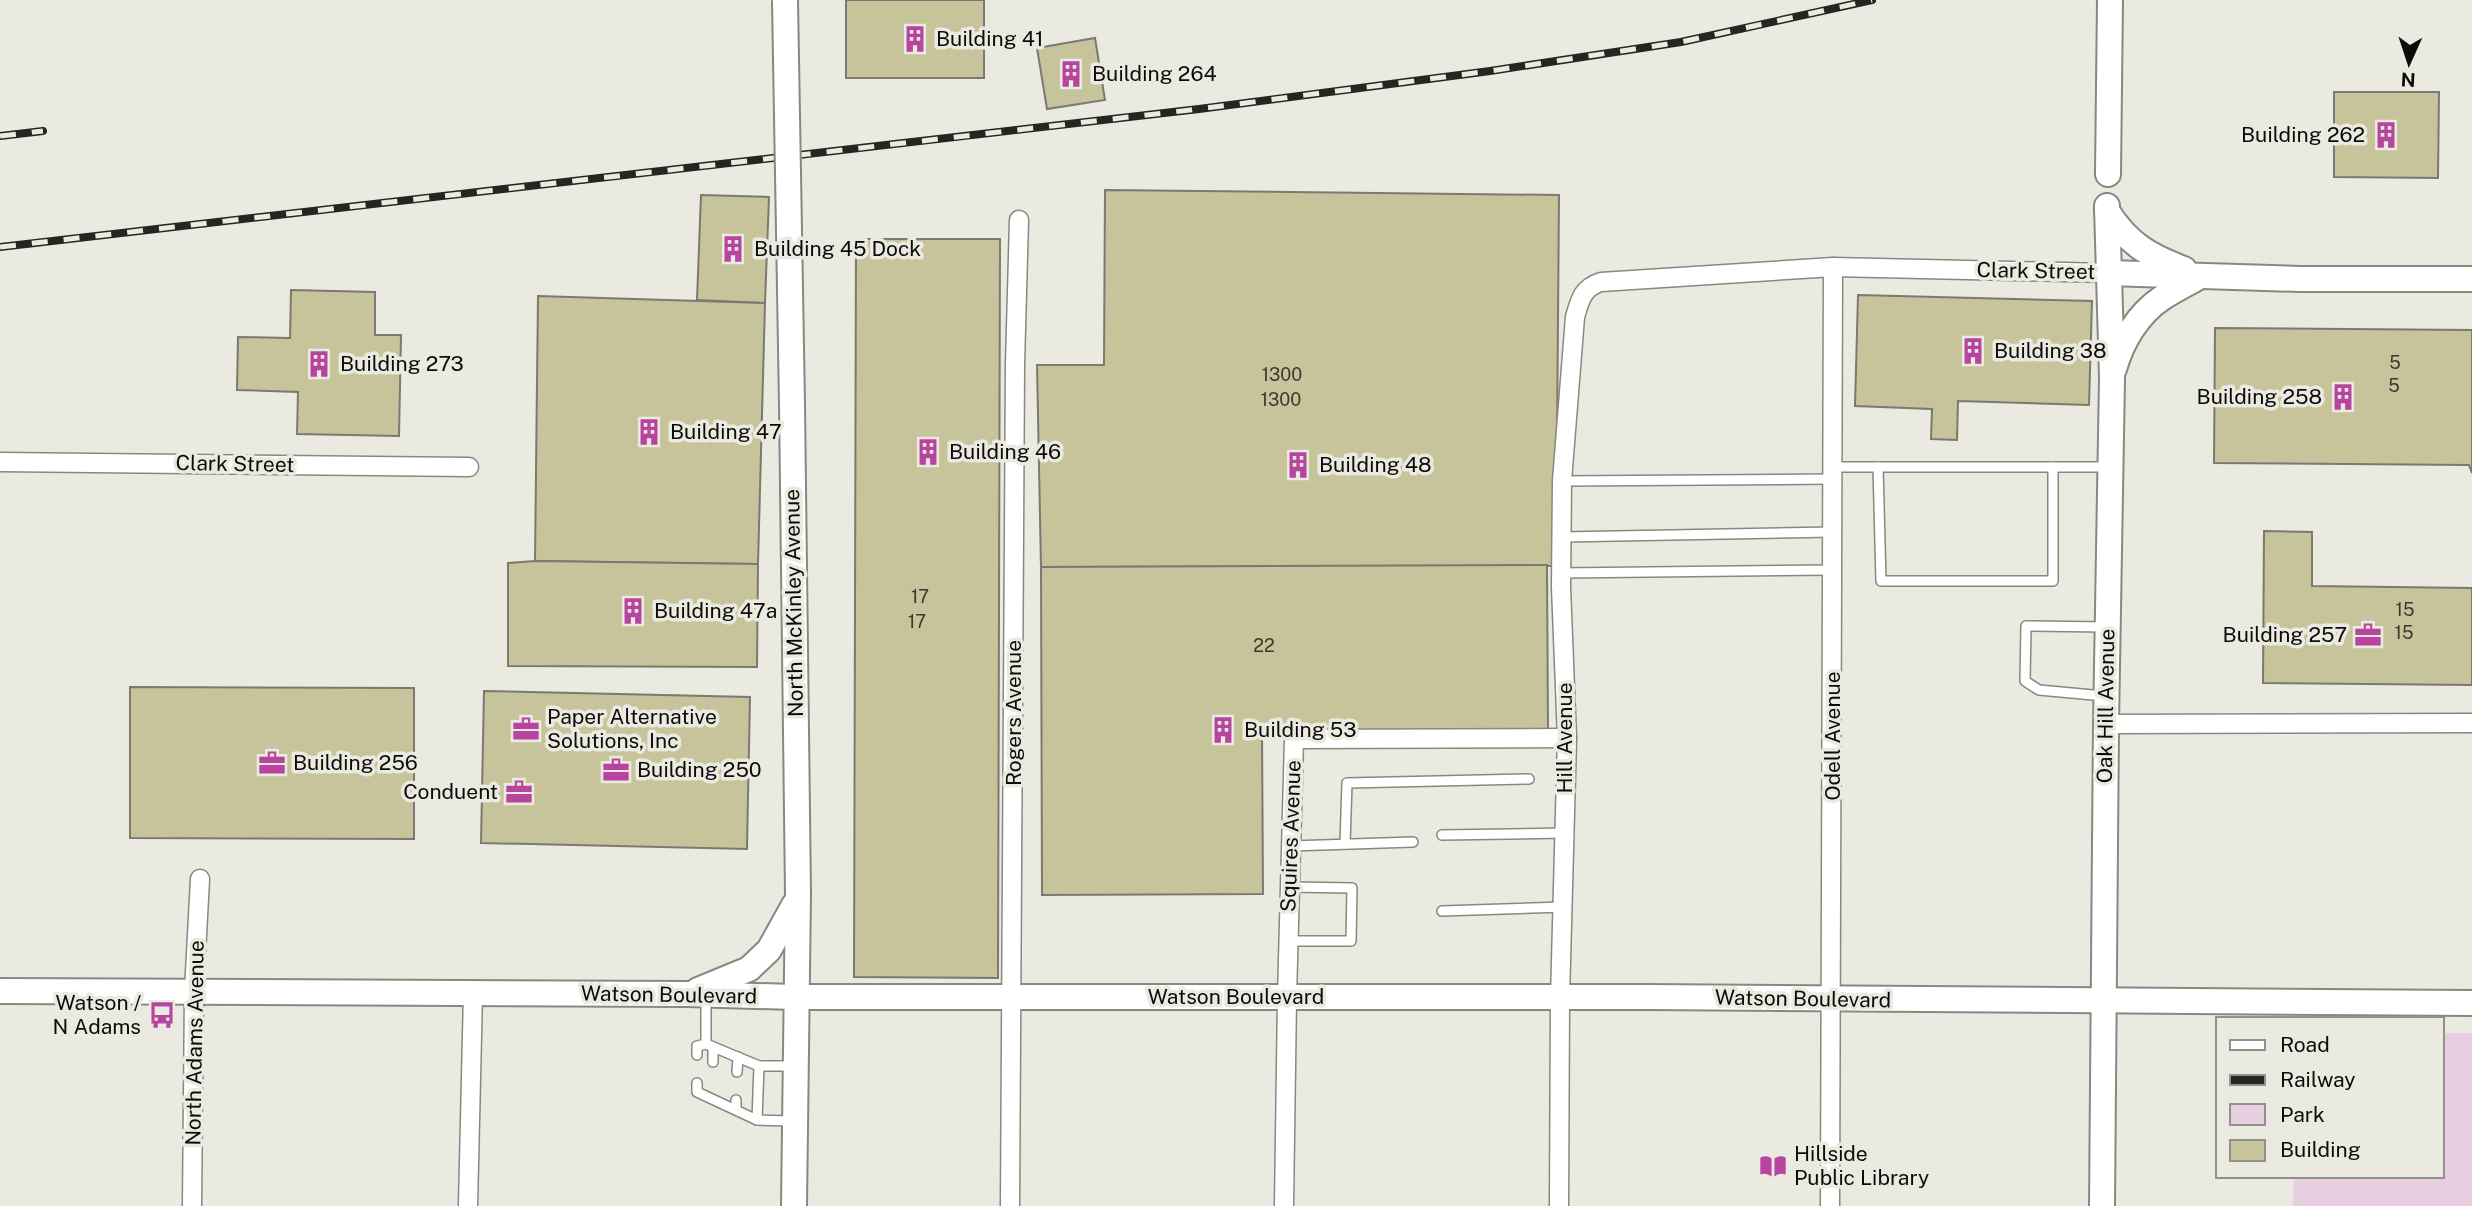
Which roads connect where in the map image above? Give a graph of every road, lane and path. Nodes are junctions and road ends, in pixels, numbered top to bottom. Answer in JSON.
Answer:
{"nodes":[{"id":1,"x":785,"y":0,"type":"edge"},
{"id":2,"x":2110,"y":0,"type":"edge"},
{"id":3,"x":2108,"y":174,"type":"dead end"},
{"id":4,"x":1018,"y":220,"type":"dead end"},
{"id":5,"x":1833,"y":267,"type":"junction"},
{"id":6,"x":2108,"y":273,"type":"junction"},
{"id":7,"x":2201,"y":276,"type":"junction"},
{"id":8,"x":2472,"y":279,"type":"edge"},
{"id":9,"x":1601,"y":282,"type":"joint"},
{"id":10,"x":2112,"y":378,"type":"junction"},
{"id":11,"x":0,"y":462,"type":"edge"},
{"id":12,"x":469,"y":467,"type":"dead end"},
{"id":13,"x":1878,"y":467,"type":"junction"},
{"id":14,"x":2053,"y":467,"type":"junction"},
{"id":15,"x":2110,"y":467,"type":"junction"},
{"id":16,"x":1833,"y":473,"type":"junction"},
{"id":17,"x":1562,"y":481,"type":"junction"},
{"id":18,"x":1833,"y":532,"type":"junction"},
{"id":19,"x":1562,"y":537,"type":"junction"},
{"id":20,"x":1833,"y":570,"type":"junction"},
{"id":21,"x":1562,"y":573,"type":"junction"},
{"id":22,"x":2107,"y":628,"type":"junction"},
{"id":23,"x":2106,"y":696,"type":"junction"},
{"id":24,"x":2472,"y":723,"type":"edge"},
{"id":25,"x":2106,"y":724,"type":"junction"},
{"id":26,"x":1567,"y":738,"type":"junction"},
{"id":27,"x":1529,"y":779,"type":"dead end"},
{"id":28,"x":1565,"y":833,"type":"junction"},
{"id":29,"x":1442,"y":835,"type":"dead end"},
{"id":30,"x":1413,"y":842,"type":"dead end"},
{"id":31,"x":1345,"y":844,"type":"junction"},
{"id":32,"x":1291,"y":846,"type":"junction"},
{"id":33,"x":200,"y":879,"type":"dead end"},
{"id":34,"x":1290,"y":887,"type":"junction"},
{"id":35,"x":798,"y":894,"type":"junction"},
{"id":36,"x":1563,"y":907,"type":"junction"},
{"id":37,"x":1442,"y":911,"type":"dead end"},
{"id":38,"x":1288,"y":941,"type":"junction"},
{"id":39,"x":0,"y":991,"type":"edge"},
{"id":40,"x":194,"y":991,"type":"junction"},
{"id":41,"x":473,"y":993,"type":"junction"},
{"id":42,"x":697,"y":995,"type":"junction"},
{"id":43,"x":795,"y":997,"type":"junction"},
{"id":44,"x":1287,"y":997,"type":"junction"},
{"id":45,"x":1012,"y":998,"type":"junction"},
{"id":46,"x":1560,"y":999,"type":"junction"},
{"id":47,"x":1832,"y":1000,"type":"junction"},
{"id":48,"x":2104,"y":1002,"type":"junction"},
{"id":49,"x":2472,"y":1003,"type":"edge"},
{"id":50,"x":709,"y":1046,"type":"junction"},
{"id":51,"x":697,"y":1055,"type":"dead end"},
{"id":52,"x":738,"y":1057,"type":"junction"},
{"id":53,"x":713,"y":1062,"type":"dead end"},
{"id":54,"x":759,"y":1066,"type":"junction"},
{"id":55,"x":794,"y":1066,"type":"junction"},
{"id":56,"x":737,"y":1072,"type":"dead end"},
{"id":57,"x":696,"y":1083,"type":"dead end"},
{"id":58,"x":736,"y":1100,"type":"dead end"},
{"id":59,"x":736,"y":1110,"type":"junction"},
{"id":60,"x":757,"y":1120,"type":"junction"},
{"id":61,"x":794,"y":1121,"type":"junction"},
{"id":62,"x":192,"y":1206,"type":"edge"},
{"id":63,"x":468,"y":1206,"type":"edge"},
{"id":64,"x":794,"y":1206,"type":"edge"},
{"id":65,"x":1010,"y":1206,"type":"edge"},
{"id":66,"x":1284,"y":1206,"type":"edge"},
{"id":67,"x":1559,"y":1206,"type":"edge"},
{"id":68,"x":1830,"y":1206,"type":"edge"},
{"id":69,"x":2102,"y":1206,"type":"edge"}],
"edges":[{"from":1,"to":35,"type":"street","name":"North McKinley Avenue","bridge":true},
{"from":2,"to":3,"type":"street"},
{"from":4,"to":45,"type":"street","name":"Rogers Avenue"},
{"from":5,"to":6,"type":"street","name":"Clark Street"},
{"from":5,"to":9,"type":"street","name":"Clark Street"},
{"from":5,"to":16,"type":"street","name":"Odell Avenue"},
{"from":6,"to":7,"type":"street","name":"Clark Street"},
{"from":6,"to":7,"type":"street","name":"Oak Hill Avenue"},
{"from":6,"to":10,"type":"street","name":"Oak Hill Avenue"},
{"from":7,"to":8,"type":"street","name":"Clark Street"},
{"from":7,"to":10,"type":"street"},
{"from":9,"to":17,"type":"street","name":"Hill Avenue"},
{"from":10,"to":15,"type":"street","name":"Oak Hill Avenue"},
{"from":11,"to":12,"type":"street","name":"Clark Street"},
{"from":13,"to":14,"type":"lane"},
{"from":13,"to":14,"type":"lane"},
{"from":13,"to":16,"type":"lane"},
{"from":14,"to":15,"type":"lane"},
{"from":15,"to":22,"type":"street","name":"Oak Hill Avenue"},
{"from":16,"to":17,"type":"lane"},
{"from":16,"to":18,"type":"street","name":"Odell Avenue"},
{"from":17,"to":19,"type":"street","name":"Hill Avenue"},
{"from":18,"to":19,"type":"lane"},
{"from":18,"to":20,"type":"street","name":"Odell Avenue"},
{"from":19,"to":21,"type":"street","name":"Hill Avenue"},
{"from":20,"to":21,"type":"lane"},
{"from":20,"to":47,"type":"street","name":"Odell Avenue"},
{"from":21,"to":26,"type":"street","name":"Hill Avenue"},
{"from":22,"to":23,"type":"street","name":"Oak Hill Avenue"},
{"from":22,"to":23,"type":"lane"},
{"from":23,"to":25,"type":"street","name":"Oak Hill Avenue"},
{"from":24,"to":25,"type":"street"},
{"from":25,"to":48,"type":"street","name":"Oak Hill Avenue"},
{"from":26,"to":28,"type":"street","name":"Hill Avenue"},
{"from":26,"to":32,"type":"street","name":"Squires Avenue"},
{"from":27,"to":31,"type":"lane"},
{"from":28,"to":29,"type":"lane"},
{"from":28,"to":36,"type":"street","name":"Hill Avenue"},
{"from":30,"to":31,"type":"lane"},
{"from":31,"to":32,"type":"lane"},
{"from":32,"to":34,"type":"street","name":"Squires Avenue"},
{"from":33,"to":40,"type":"street","name":"North Adams Avenue"},
{"from":34,"to":38,"type":"street","name":"Squires Avenue"},
{"from":34,"to":38,"type":"lane"},
{"from":35,"to":42,"type":"street"},
{"from":35,"to":43,"type":"street","name":"North McKinley Avenue"},
{"from":36,"to":37,"type":"lane"},
{"from":36,"to":46,"type":"street","name":"Hill Avenue"},
{"from":38,"to":44,"type":"street","name":"Squires Avenue"},
{"from":39,"to":40,"type":"street","name":"Watson Boulevard"},
{"from":40,"to":41,"type":"street","name":"Watson Boulevard"},
{"from":40,"to":62,"type":"street","name":"North Adams Avenue"},
{"from":41,"to":42,"type":"street","name":"Watson Boulevard"},
{"from":41,"to":63,"type":"street"},
{"from":42,"to":43,"type":"street","name":"Watson Boulevard"},
{"from":42,"to":50,"type":"lane"},
{"from":43,"to":45,"type":"street","name":"Watson Boulevard"},
{"from":43,"to":55,"type":"street","name":"North McKinley Avenue"},
{"from":44,"to":45,"type":"street","name":"Watson Boulevard"},
{"from":44,"to":46,"type":"street","name":"Watson Boulevard"},
{"from":44,"to":66,"type":"street","name":"Squires Avenue"},
{"from":45,"to":65,"type":"street","name":"Rogers Avenue"},
{"from":46,"to":47,"type":"street","name":"Watson Boulevard"},
{"from":46,"to":67,"type":"street","name":"Hill Avenue"},
{"from":47,"to":48,"type":"street","name":"Watson Boulevard"},
{"from":47,"to":68,"type":"street","name":"Odell Avenue"},
{"from":48,"to":49,"type":"street","name":"Watson Boulevard"},
{"from":48,"to":69,"type":"street","name":"Oak Hill Avenue"},
{"from":50,"to":51,"type":"lane"},
{"from":50,"to":52,"type":"lane"},
{"from":50,"to":53,"type":"lane"},
{"from":52,"to":54,"type":"lane"},
{"from":52,"to":56,"type":"lane"},
{"from":54,"to":55,"type":"lane"},
{"from":54,"to":60,"type":"lane"},
{"from":55,"to":61,"type":"street","name":"North McKinley Avenue"},
{"from":57,"to":59,"type":"lane"},
{"from":58,"to":59,"type":"lane"},
{"from":59,"to":60,"type":"lane"},
{"from":60,"to":61,"type":"lane"},
{"from":61,"to":64,"type":"street","name":"North McKinley Avenue"}]}
